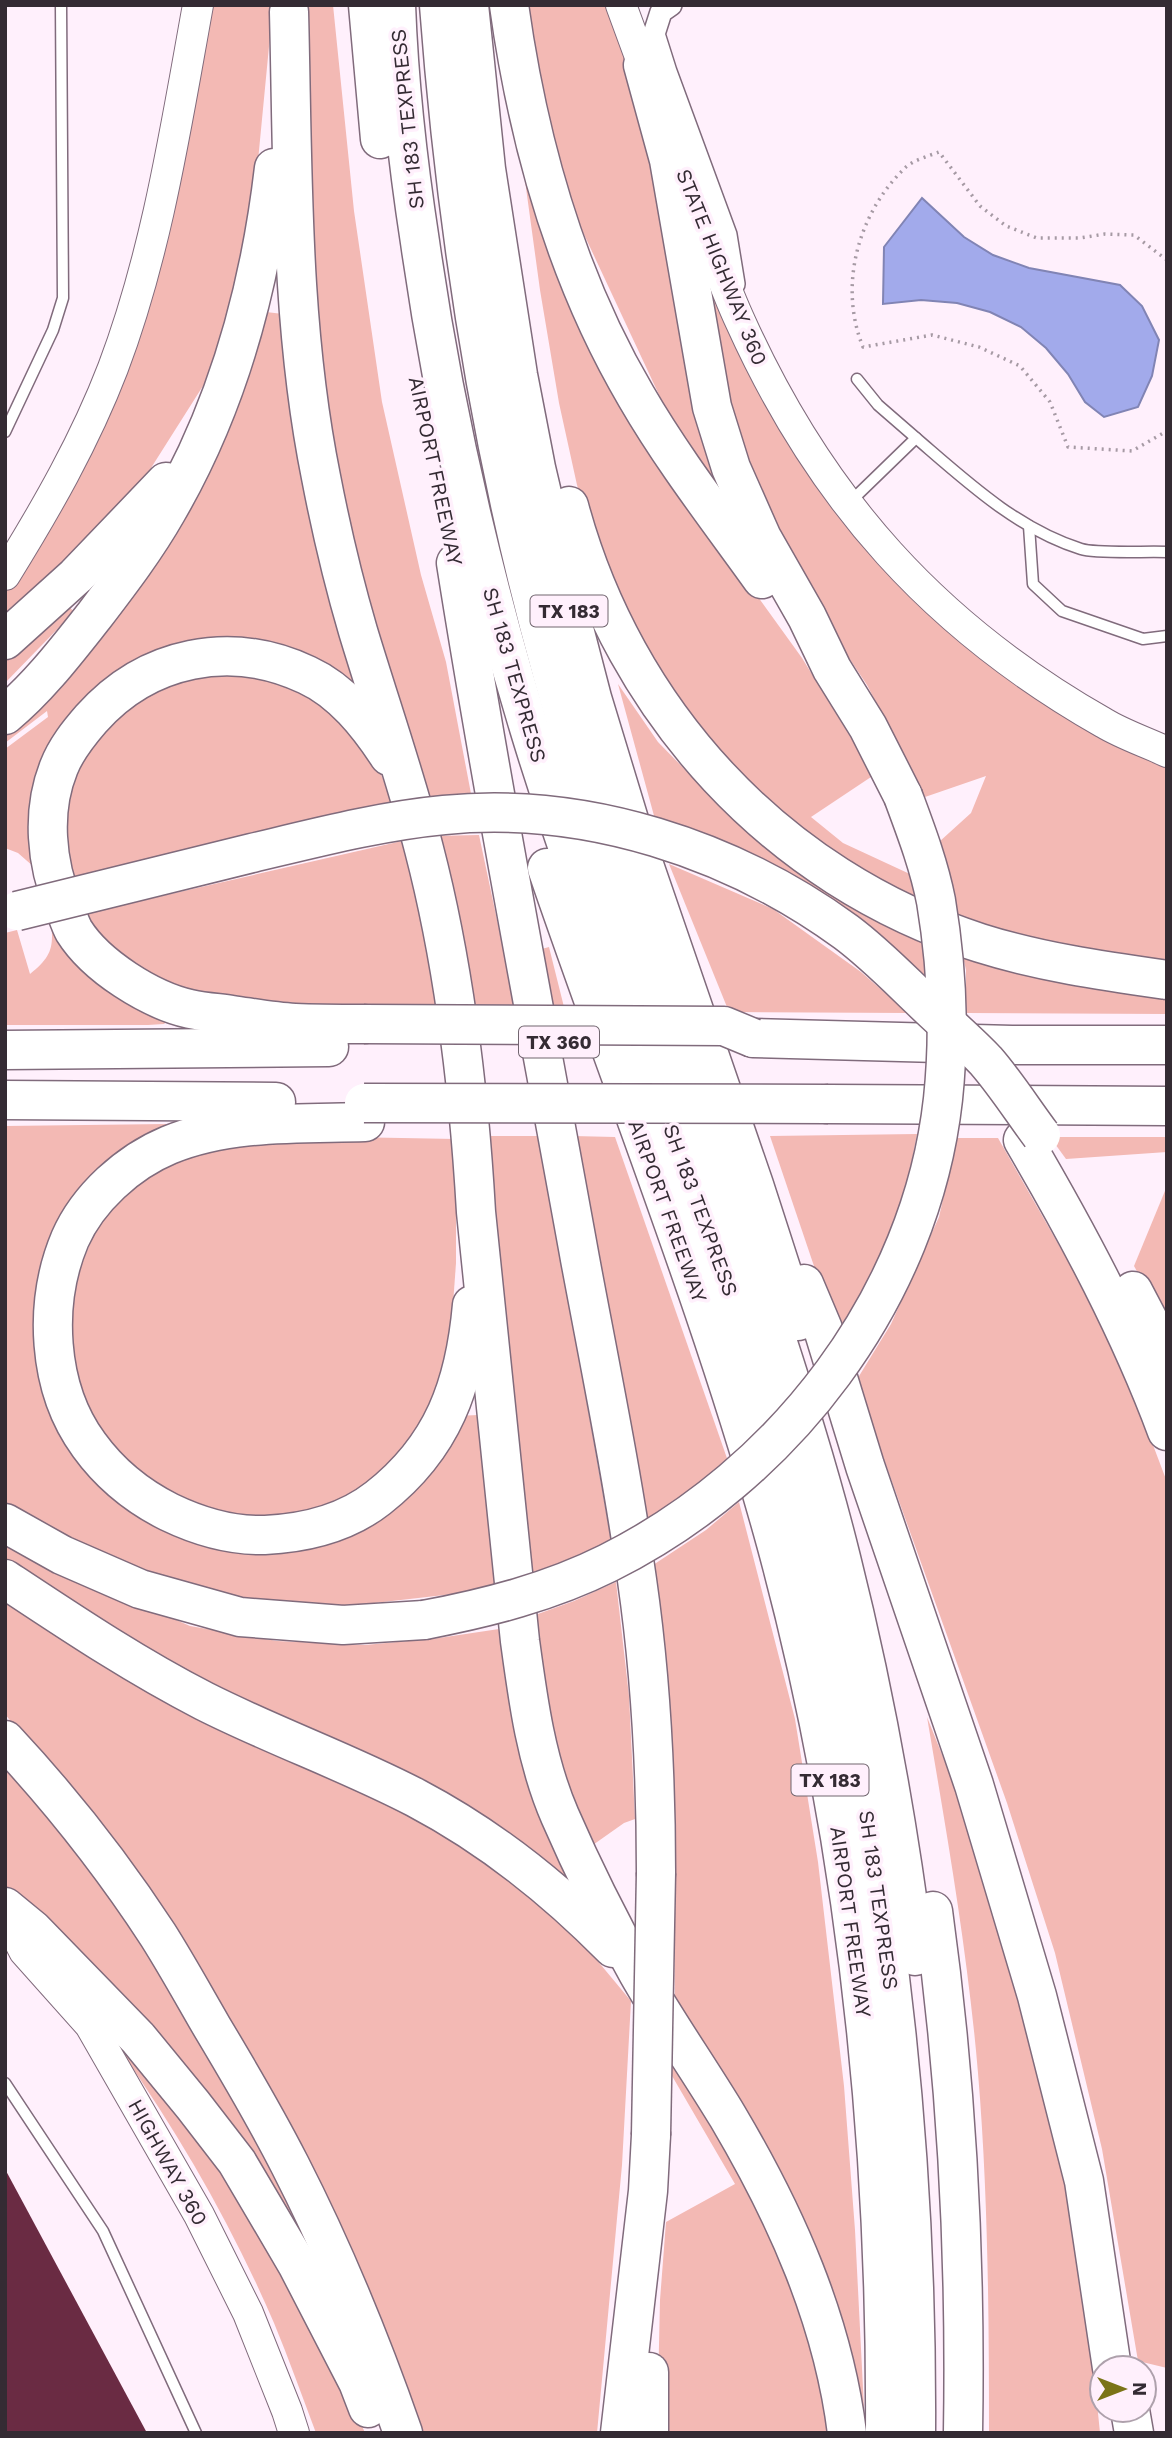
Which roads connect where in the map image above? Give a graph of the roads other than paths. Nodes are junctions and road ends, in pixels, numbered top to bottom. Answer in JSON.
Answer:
{"nodes":[{"id":1,"x":61,"y":5,"type":"edge"},
{"id":2,"x":198,"y":5,"type":"edge"},
{"id":3,"x":368,"y":5,"type":"edge"},
{"id":4,"x":396,"y":5,"type":"edge"},
{"id":5,"x":439,"y":5,"type":"edge"},
{"id":6,"x":469,"y":5,"type":"edge"},
{"id":7,"x":509,"y":5,"type":"edge"},
{"id":8,"x":621,"y":5,"type":"edge"},
{"id":9,"x":671,"y":5,"type":"edge"},
{"id":10,"x":290,"y":9,"type":"edge"},
{"id":11,"x":643,"y":65,"type":"junction"},
{"id":12,"x":494,"y":212,"type":"junction"},
{"id":13,"x":740,"y":321,"type":"junction"},
{"id":14,"x":857,"y":379,"type":"dead end"},
{"id":15,"x":5,"y":432,"type":"edge"},
{"id":16,"x":916,"y":438,"type":"junction"},
{"id":17,"x":202,"y":445,"type":"junction"},
{"id":18,"x":848,"y":504,"type":"junction"},
{"id":19,"x":1029,"y":526,"type":"junction"},
{"id":20,"x":1167,"y":552,"type":"edge"},
{"id":21,"x":456,"y":563,"type":"junction"},
{"id":22,"x":5,"y":575,"type":"edge"},
{"id":23,"x":1167,"y":636,"type":"edge"},
{"id":24,"x":5,"y":640,"type":"edge"},
{"id":25,"x":832,"y":669,"type":"junction"},
{"id":26,"x":5,"y":715,"type":"edge"},
{"id":27,"x":1167,"y":752,"type":"edge"},
{"id":28,"x":407,"y":788,"type":"junction"},
{"id":29,"x":11,"y":912,"type":"edge"},
{"id":30,"x":1167,"y":980,"type":"edge"},
{"id":31,"x":364,"y":1035,"type":"junction"},
{"id":32,"x":1167,"y":1045,"type":"edge"},
{"id":33,"x":5,"y":1050,"type":"edge"},
{"id":34,"x":5,"y":1100,"type":"edge"},
{"id":35,"x":1167,"y":1106,"type":"edge"},
{"id":36,"x":365,"y":1112,"type":"junction"},
{"id":37,"x":754,"y":1185,"type":"junction"},
{"id":38,"x":476,"y":1212,"type":"junction"},
{"id":39,"x":1098,"y":1252,"type":"junction"},
{"id":40,"x":1167,"y":1356,"type":"edge"},
{"id":41,"x":1167,"y":1431,"type":"edge"},
{"id":42,"x":5,"y":1523,"type":"edge"},
{"id":43,"x":5,"y":1579,"type":"edge"},
{"id":44,"x":5,"y":1740,"type":"edge"},
{"id":45,"x":5,"y":1907,"type":"edge"},
{"id":46,"x":5,"y":1914,"type":"edge"},
{"id":47,"x":638,"y":1974,"type":"junction"},
{"id":48,"x":5,"y":2083,"type":"edge"},
{"id":49,"x":648,"y":2190,"type":"junction"},
{"id":50,"x":1112,"y":2354,"type":"edge"},
{"id":51,"x":196,"y":2433,"type":"edge"},
{"id":52,"x":294,"y":2433,"type":"edge"},
{"id":53,"x":378,"y":2433,"type":"edge"},
{"id":54,"x":403,"y":2433,"type":"edge"},
{"id":55,"x":620,"y":2433,"type":"edge"},
{"id":56,"x":649,"y":2433,"type":"edge"},
{"id":57,"x":847,"y":2433,"type":"edge"},
{"id":58,"x":885,"y":2433,"type":"edge"},
{"id":59,"x":916,"y":2433,"type":"edge"},
{"id":60,"x":939,"y":2433,"type":"edge"},
{"id":61,"x":963,"y":2433,"type":"edge"}],
"edges":[{"from":1,"to":15,"type":"lane"},
{"from":2,"to":22,"type":"main road"},
{"from":3,"to":21,"type":"highway","name":"AIRPORT FREEWAY","number":"TX 183"},
{"from":4,"to":59,"type":"highway","name":"SH 183 TEXPRESS"},
{"from":5,"to":60,"type":"highway","name":"SH 183 TEXPRESS"},
{"from":6,"to":12,"type":"highway","number":"TX 183"},
{"from":7,"to":25,"type":"highway"},
{"from":8,"to":11,"type":"main road","name":"STATE HIGHWAY 360"},
{"from":9,"to":13,"type":"street"},
{"from":10,"to":17,"type":"highway"},
{"from":10,"to":28,"type":"highway"},
{"from":11,"to":13,"type":"main road","name":"STATE HIGHWAY 360"},
{"from":11,"to":25,"type":"highway"},
{"from":12,"to":30,"type":"highway"},
{"from":12,"to":37,"type":"highway","number":"TX 183"},
{"from":13,"to":18,"type":"main road","name":"STATE HIGHWAY 360"},
{"from":14,"to":16,"type":"lane"},
{"from":16,"to":18,"type":"lane"},
{"from":16,"to":19,"type":"lane"},
{"from":17,"to":24,"type":"highway"},
{"from":17,"to":26,"type":"highway"},
{"from":18,"to":27,"type":"main road","name":"STATE HIGHWAY 360"},
{"from":19,"to":20,"type":"lane"},
{"from":19,"to":23,"type":"lane"},
{"from":21,"to":49,"type":"highway","bridge":true},
{"from":21,"to":58,"type":"highway","name":"AIRPORT FREEWAY","number":"TX 183"},
{"from":25,"to":42,"type":"highway","bridge":true},
{"from":28,"to":31,"type":"highway"},
{"from":28,"to":38,"type":"highway"},
{"from":29,"to":39,"type":"highway","bridge":true},
{"from":31,"to":32,"type":"highway","number":"TX 360"},
{"from":31,"to":33,"type":"highway","number":"TX 360"},
{"from":34,"to":36,"type":"highway"},
{"from":35,"to":36,"type":"highway","bridge":true},
{"from":36,"to":38,"type":"highway"},
{"from":37,"to":50,"type":"highway"},
{"from":37,"to":61,"type":"highway","number":"TX 183"},
{"from":38,"to":47,"type":"highway"},
{"from":39,"to":40,"type":"highway"},
{"from":39,"to":41,"type":"highway"},
{"from":43,"to":47,"type":"highway"},
{"from":44,"to":54,"type":"highway"},
{"from":45,"to":53,"type":"highway"},
{"from":46,"to":52,"type":"main road","name":"HIGHWAY 360"},
{"from":47,"to":57,"type":"highway"},
{"from":48,"to":51,"type":"lane"},
{"from":49,"to":55,"type":"highway"},
{"from":49,"to":56,"type":"highway"}]}
